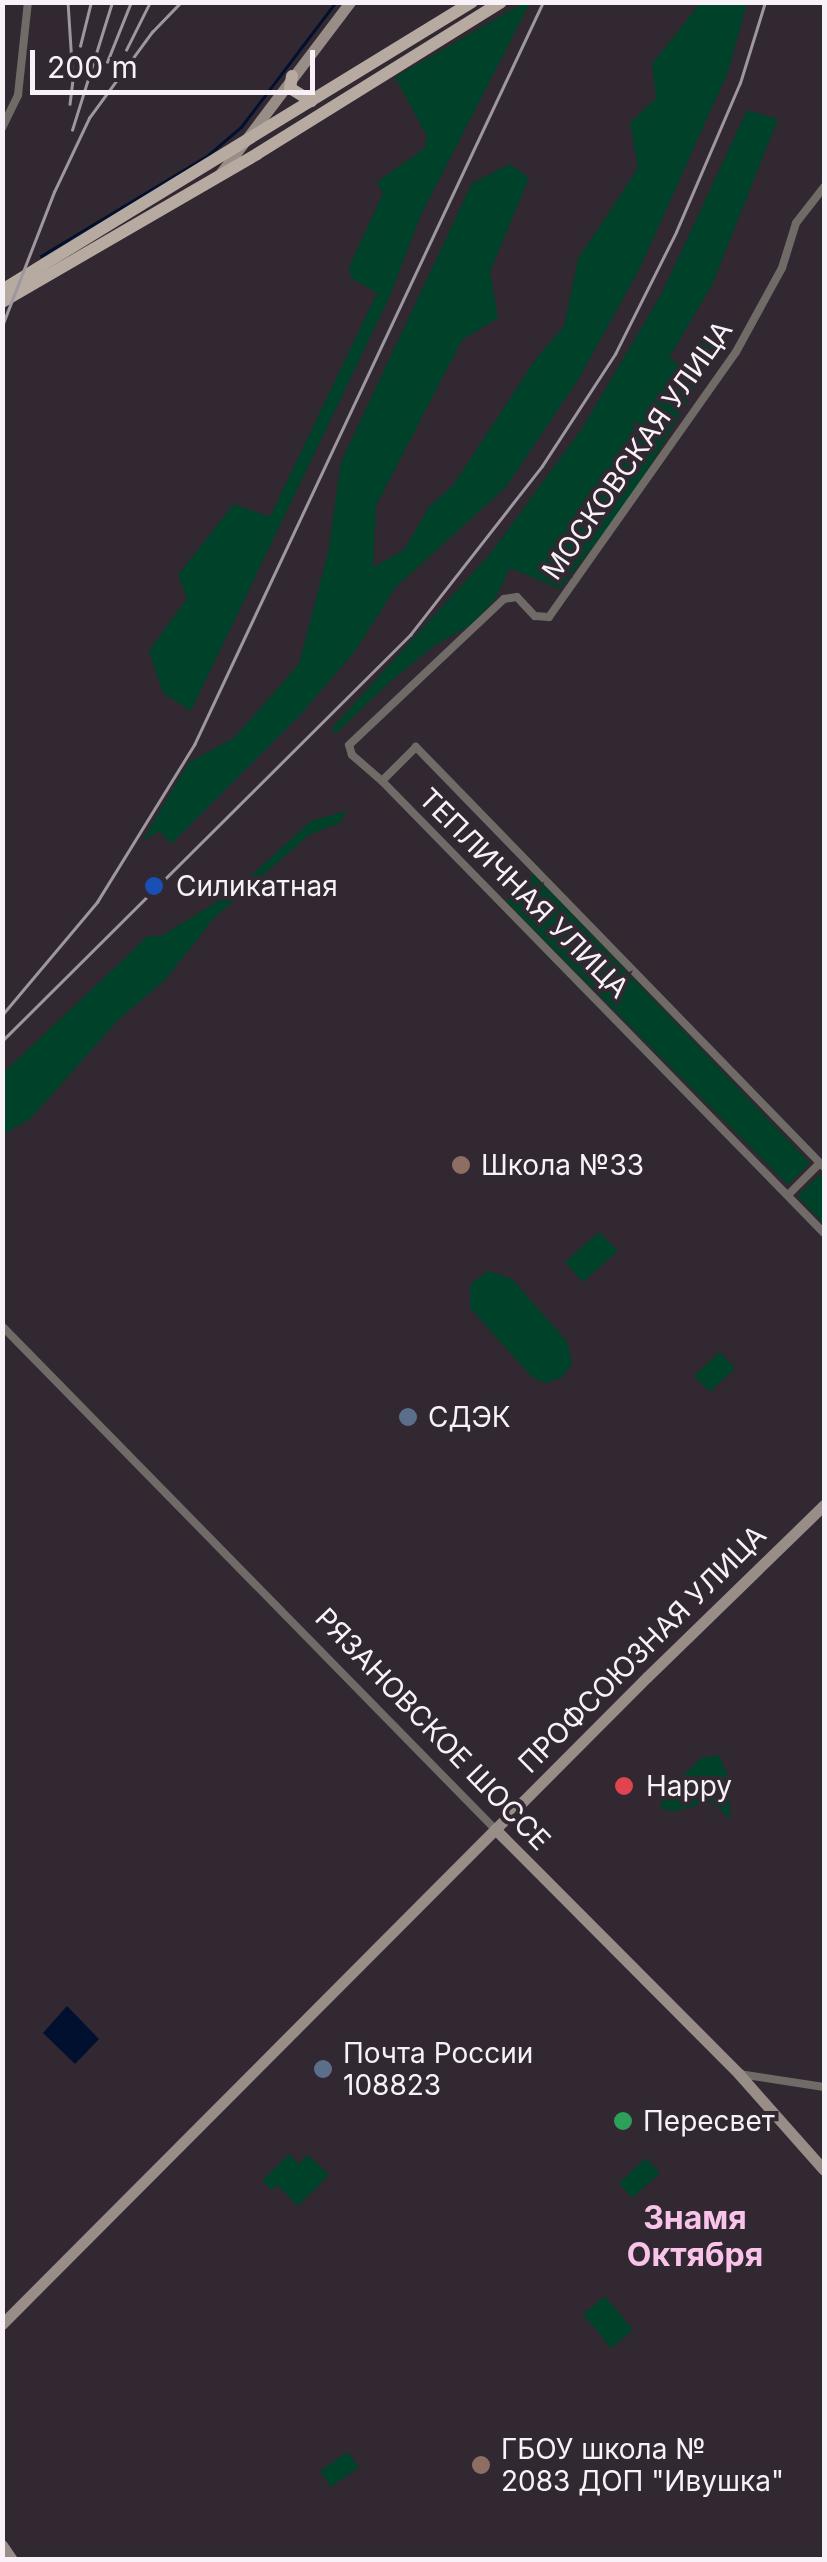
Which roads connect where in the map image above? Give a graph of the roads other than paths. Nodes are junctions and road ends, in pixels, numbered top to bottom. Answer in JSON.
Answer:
{"nodes":[{"id":1,"x":28,"y":2,"type":"edge"},
{"id":2,"x":350,"y":2,"type":"edge"},
{"id":3,"x":472,"y":2,"type":"edge"},
{"id":4,"x":500,"y":3,"type":"edge"},
{"id":5,"x":292,"y":76,"type":"junction"},
{"id":6,"x":311,"y":101,"type":"junction"},
{"id":7,"x":2,"y":128,"type":"edge"},
{"id":8,"x":251,"y":138,"type":"junction"},
{"id":9,"x":257,"y":154,"type":"junction"},
{"id":10,"x":220,"y":175,"type":"junction"},
{"id":11,"x":824,"y":187,"type":"edge"},
{"id":12,"x":2,"y":290,"type":"edge"},
{"id":13,"x":2,"y":302,"type":"edge"},
{"id":14,"x":382,"y":782,"type":"junction"},
{"id":15,"x":822,"y":1165,"type":"edge"},
{"id":16,"x":788,"y":1195,"type":"junction"},
{"id":17,"x":824,"y":1233,"type":"edge"},
{"id":18,"x":2,"y":1326,"type":"edge"},
{"id":19,"x":824,"y":1505,"type":"edge"},
{"id":20,"x":495,"y":1829,"type":"junction"},
{"id":21,"x":738,"y":2074,"type":"junction"},
{"id":22,"x":824,"y":2088,"type":"edge"},
{"id":23,"x":824,"y":2170,"type":"edge"},
{"id":24,"x":2,"y":2324,"type":"edge"},
{"id":25,"x":2,"y":2545,"type":"edge"},
{"id":26,"x":12,"y":2560,"type":"edge"}],
"edges":[{"from":1,"to":7,"type":"street"},
{"from":2,"to":5,"type":"street"},
{"from":3,"to":6,"type":"main road"},
{"from":4,"to":9,"type":"main road"},
{"from":5,"to":6,"type":"main road"},
{"from":5,"to":8,"type":"street"},
{"from":6,"to":8,"type":"main road"},
{"from":8,"to":9,"type":"street"},
{"from":8,"to":10,"type":"street"},
{"from":8,"to":12,"type":"main road"},
{"from":9,"to":10,"type":"main road"},
{"from":10,"to":13,"type":"main road"},
{"from":11,"to":14,"type":"street","name":"МОСКОВСКАЯ УЛИЦА"},
{"from":14,"to":15,"type":"street","name":"ТЕПЛИЧНАЯ УЛИЦА"},
{"from":14,"to":16,"type":"street","name":"ТЕПЛИЧНАЯ УЛИЦА"},
{"from":15,"to":16,"type":"street"},
{"from":16,"to":17,"type":"street","name":"ТЕПЛИЧНАЯ УЛИЦА"},
{"from":18,"to":20,"type":"street","name":"РЯЗАНОВСКОЕ ШОССЕ"},
{"from":19,"to":20,"type":"street","name":"ПРОФСОЮЗНАЯ УЛИЦА"},
{"from":20,"to":21,"type":"street","name":"РЯЗАНОВСКОЕ ШОССЕ"},
{"from":20,"to":24,"type":"street","name":"ПРОФСОЮЗНАЯ УЛИЦА"},
{"from":21,"to":22,"type":"street"},
{"from":21,"to":23,"type":"street","name":"РЯЗАНОВСКОЕ ШОССЕ"},
{"from":25,"to":26,"type":"street"}]}
